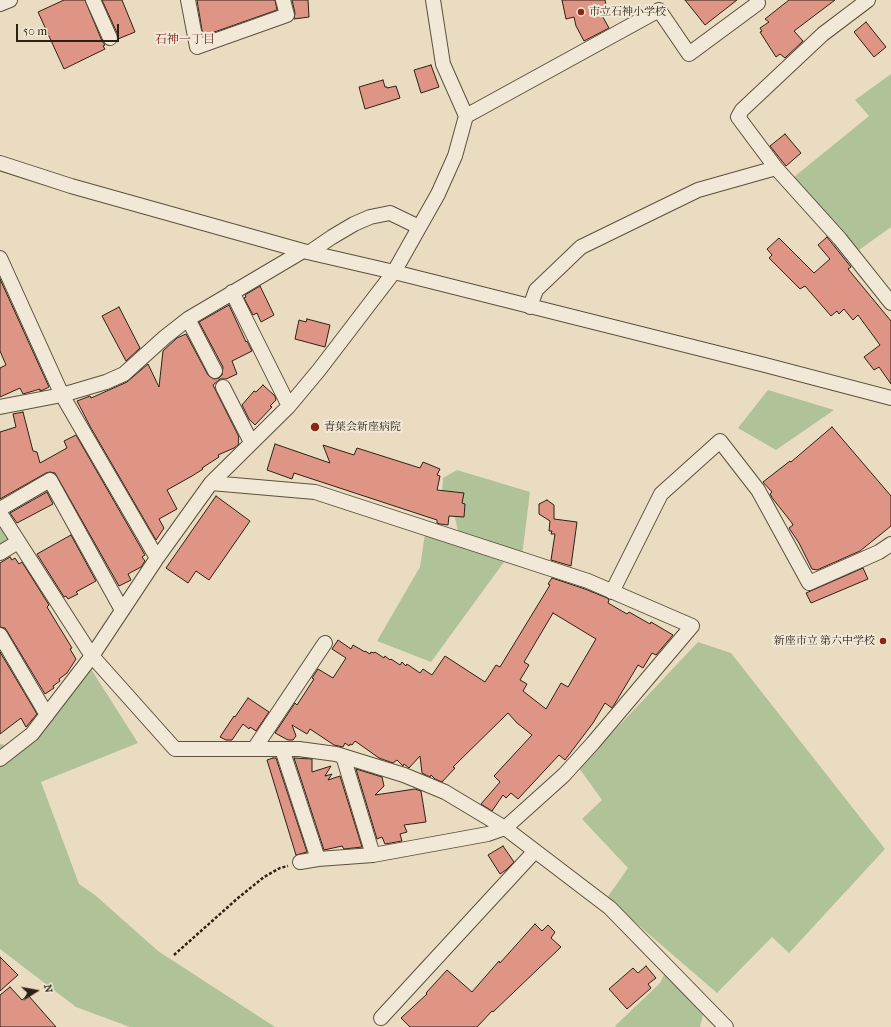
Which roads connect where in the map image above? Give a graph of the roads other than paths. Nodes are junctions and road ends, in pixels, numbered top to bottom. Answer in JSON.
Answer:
{"nodes":[{"id":1,"x":10,"y":0,"type":"edge"},
{"id":2,"x":93,"y":0,"type":"edge"},
{"id":3,"x":188,"y":0,"type":"edge"},
{"id":4,"x":283,"y":0,"type":"edge"},
{"id":5,"x":433,"y":0,"type":"edge"},
{"id":6,"x":868,"y":0,"type":"edge"},
{"id":7,"x":758,"y":3,"type":"dead end"},
{"id":8,"x":0,"y":4,"type":"edge"},
{"id":9,"x":110,"y":38,"type":"dead end"},
{"id":10,"x":466,"y":116,"type":"junction"},
{"id":11,"x":0,"y":163,"type":"edge"},
{"id":12,"x":776,"y":168,"type":"junction"},
{"id":13,"x":419,"y":227,"type":"junction"},
{"id":14,"x":307,"y":252,"type":"junction"},
{"id":15,"x":0,"y":258,"type":"edge"},
{"id":16,"x":394,"y":272,"type":"junction"},
{"id":17,"x":232,"y":292,"type":"junction"},
{"id":18,"x":891,"y":303,"type":"edge"},
{"id":19,"x":530,"y":306,"type":"junction"},
{"id":20,"x":188,"y":319,"type":"junction"},
{"id":21,"x":215,"y":371,"type":"dead end"},
{"id":22,"x":223,"y":387,"type":"dead end"},
{"id":23,"x":62,"y":395,"type":"junction"},
{"id":24,"x":891,"y":398,"type":"edge"},
{"id":25,"x":289,"y":406,"type":"junction"},
{"id":26,"x":0,"y":407,"type":"edge"},
{"id":27,"x":251,"y":442,"type":"junction"},
{"id":28,"x":211,"y":483,"type":"junction"},
{"id":29,"x":0,"y":509,"type":"edge"},
{"id":30,"x":0,"y":514,"type":"edge"},
{"id":31,"x":18,"y":542,"type":"junction"},
{"id":32,"x":891,"y":544,"type":"edge"},
{"id":33,"x":0,"y":552,"type":"edge"},
{"id":34,"x":157,"y":558,"type":"junction"},
{"id":35,"x":612,"y":592,"type":"junction"},
{"id":36,"x":122,"y":610,"type":"junction"},
{"id":37,"x":0,"y":635,"type":"edge"},
{"id":38,"x":325,"y":643,"type":"dead end"},
{"id":39,"x":92,"y":656,"type":"junction"},
{"id":40,"x":47,"y":715,"type":"junction"},
{"id":41,"x":254,"y":749,"type":"junction"},
{"id":42,"x":282,"y":749,"type":"junction"},
{"id":43,"x":343,"y":756,"type":"junction"},
{"id":44,"x":0,"y":759,"type":"edge"},
{"id":45,"x":505,"y":828,"type":"junction"},
{"id":46,"x":535,"y":851,"type":"junction"},
{"id":47,"x":373,"y":855,"type":"junction"},
{"id":48,"x":318,"y":859,"type":"junction"},
{"id":49,"x":300,"y":862,"type":"road end"},
{"id":50,"x":381,"y":1018,"type":"dead end"},
{"id":51,"x":720,"y":1025,"type":"edge"}],
"edges":[{"from":1,"to":8,"type":"street"},
{"from":2,"to":9,"type":"street"},
{"from":3,"to":4,"type":"street"},
{"from":5,"to":10,"type":"street"},
{"from":6,"to":12,"type":"street"},
{"from":7,"to":10,"type":"street"},
{"from":10,"to":13,"type":"street"},
{"from":11,"to":14,"type":"street"},
{"from":12,"to":18,"type":"street"},
{"from":12,"to":19,"type":"street"},
{"from":13,"to":14,"type":"street"},
{"from":13,"to":16,"type":"street"},
{"from":14,"to":16,"type":"street"},
{"from":14,"to":17,"type":"street"},
{"from":15,"to":23,"type":"street"},
{"from":16,"to":19,"type":"street"},
{"from":16,"to":25,"type":"street"},
{"from":17,"to":20,"type":"street"},
{"from":17,"to":25,"type":"street"},
{"from":19,"to":24,"type":"street"},
{"from":20,"to":21,"type":"street"},
{"from":20,"to":23,"type":"street"},
{"from":22,"to":27,"type":"street"},
{"from":23,"to":26,"type":"street"},
{"from":23,"to":34,"type":"street"},
{"from":25,"to":27,"type":"street"},
{"from":27,"to":28,"type":"street"},
{"from":28,"to":34,"type":"street"},
{"from":28,"to":35,"type":"street"},
{"from":29,"to":36,"type":"street"},
{"from":30,"to":31,"type":"street"},
{"from":31,"to":33,"type":"street"},
{"from":31,"to":39,"type":"street"},
{"from":32,"to":35,"type":"street"},
{"from":34,"to":36,"type":"street"},
{"from":35,"to":45,"type":"street"},
{"from":36,"to":39,"type":"street"},
{"from":37,"to":40,"type":"street"},
{"from":38,"to":41,"type":"street"},
{"from":39,"to":40,"type":"street"},
{"from":39,"to":41,"type":"street"},
{"from":40,"to":44,"type":"street"},
{"from":41,"to":42,"type":"street"},
{"from":42,"to":43,"type":"street"},
{"from":42,"to":48,"type":"street"},
{"from":43,"to":45,"type":"street"},
{"from":43,"to":47,"type":"street"},
{"from":45,"to":46,"type":"street"},
{"from":45,"to":47,"type":"street"},
{"from":46,"to":50,"type":"street"},
{"from":46,"to":51,"type":"street"},
{"from":47,"to":48,"type":"street"},
{"from":48,"to":49,"type":"street"}]}
